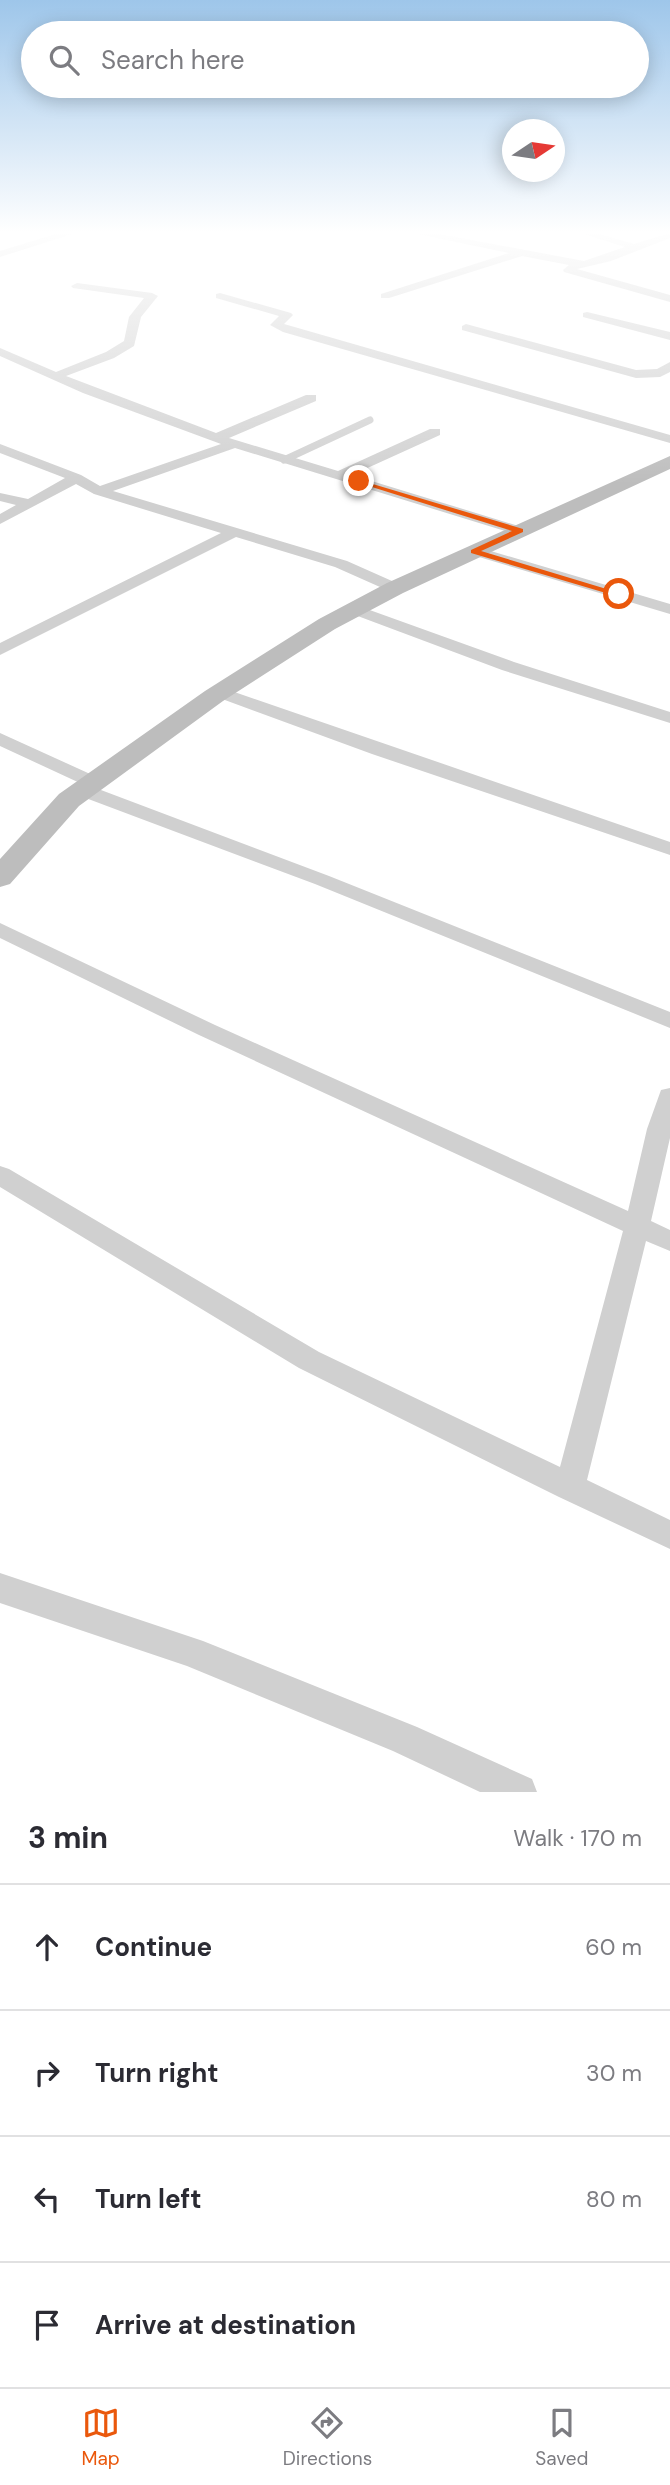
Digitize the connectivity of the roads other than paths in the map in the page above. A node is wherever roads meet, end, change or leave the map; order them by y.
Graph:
1 (135, 317) edge
2 (287, 317) edge
3 (593, 317) edge
4 (466, 328) dead end
5 (670, 336) edge
6 (0, 352) edge
7 (670, 366) edge
8 (58, 375) junction
9 (311, 398) dead end
10 (370, 420) dead end
11 (435, 432) dead end
12 (216, 439) junction
13 (670, 439) edge
14 (233, 444) junction
15 (0, 448) edge
16 (284, 460) junction
17 (670, 462) edge
18 (340, 475) junction
19 (76, 478) junction
20 (99, 491) junction
21 (0, 497) edge
22 (29, 503) junction
23 (0, 520) edge
24 (236, 531) junction
25 (520, 531) junction
26 (474, 551) junction
27 (395, 588) junction
28 (353, 608) junction
29 (670, 609) edge
30 (0, 650) edge
31 (220, 692) junction
32 (670, 718) edge
33 (0, 739) edge
34 (87, 786) junction
35 (670, 849) edge
36 (0, 878) edge
37 (0, 930) edge
38 (670, 1021) edge
39 (670, 1096) edge
40 (0, 1175) edge
41 (637, 1227) junction
42 (670, 1241) edge
43 (570, 1488) junction
44 (670, 1535) edge
45 (0, 1588) edge
46 (519, 1792) edge

1 - 8 street
2 - 13 street
3 - 5 street
4 - 7 street
6 - 8 street
8 - 12 street
9 - 12 street
10 - 16 lane
11 - 18 street
12 - 14 street
14 - 16 street
14 - 20 street
15 - 19 street
16 - 18 street
17 - 25 street
18 - 25 street
19 - 20 street
19 - 22 street
20 - 24 street
21 - 22 street
22 - 23 street
24 - 27 street
24 - 30 street
25 - 26 street
26 - 27 street
26 - 29 street
27 - 28 street
28 - 31 street
28 - 32 street
31 - 34 street
31 - 35 street
33 - 34 street
34 - 36 street
34 - 38 street
37 - 41 street
39 - 41 street
40 - 43 street
41 - 42 street
41 - 43 street
43 - 44 street
45 - 46 street

